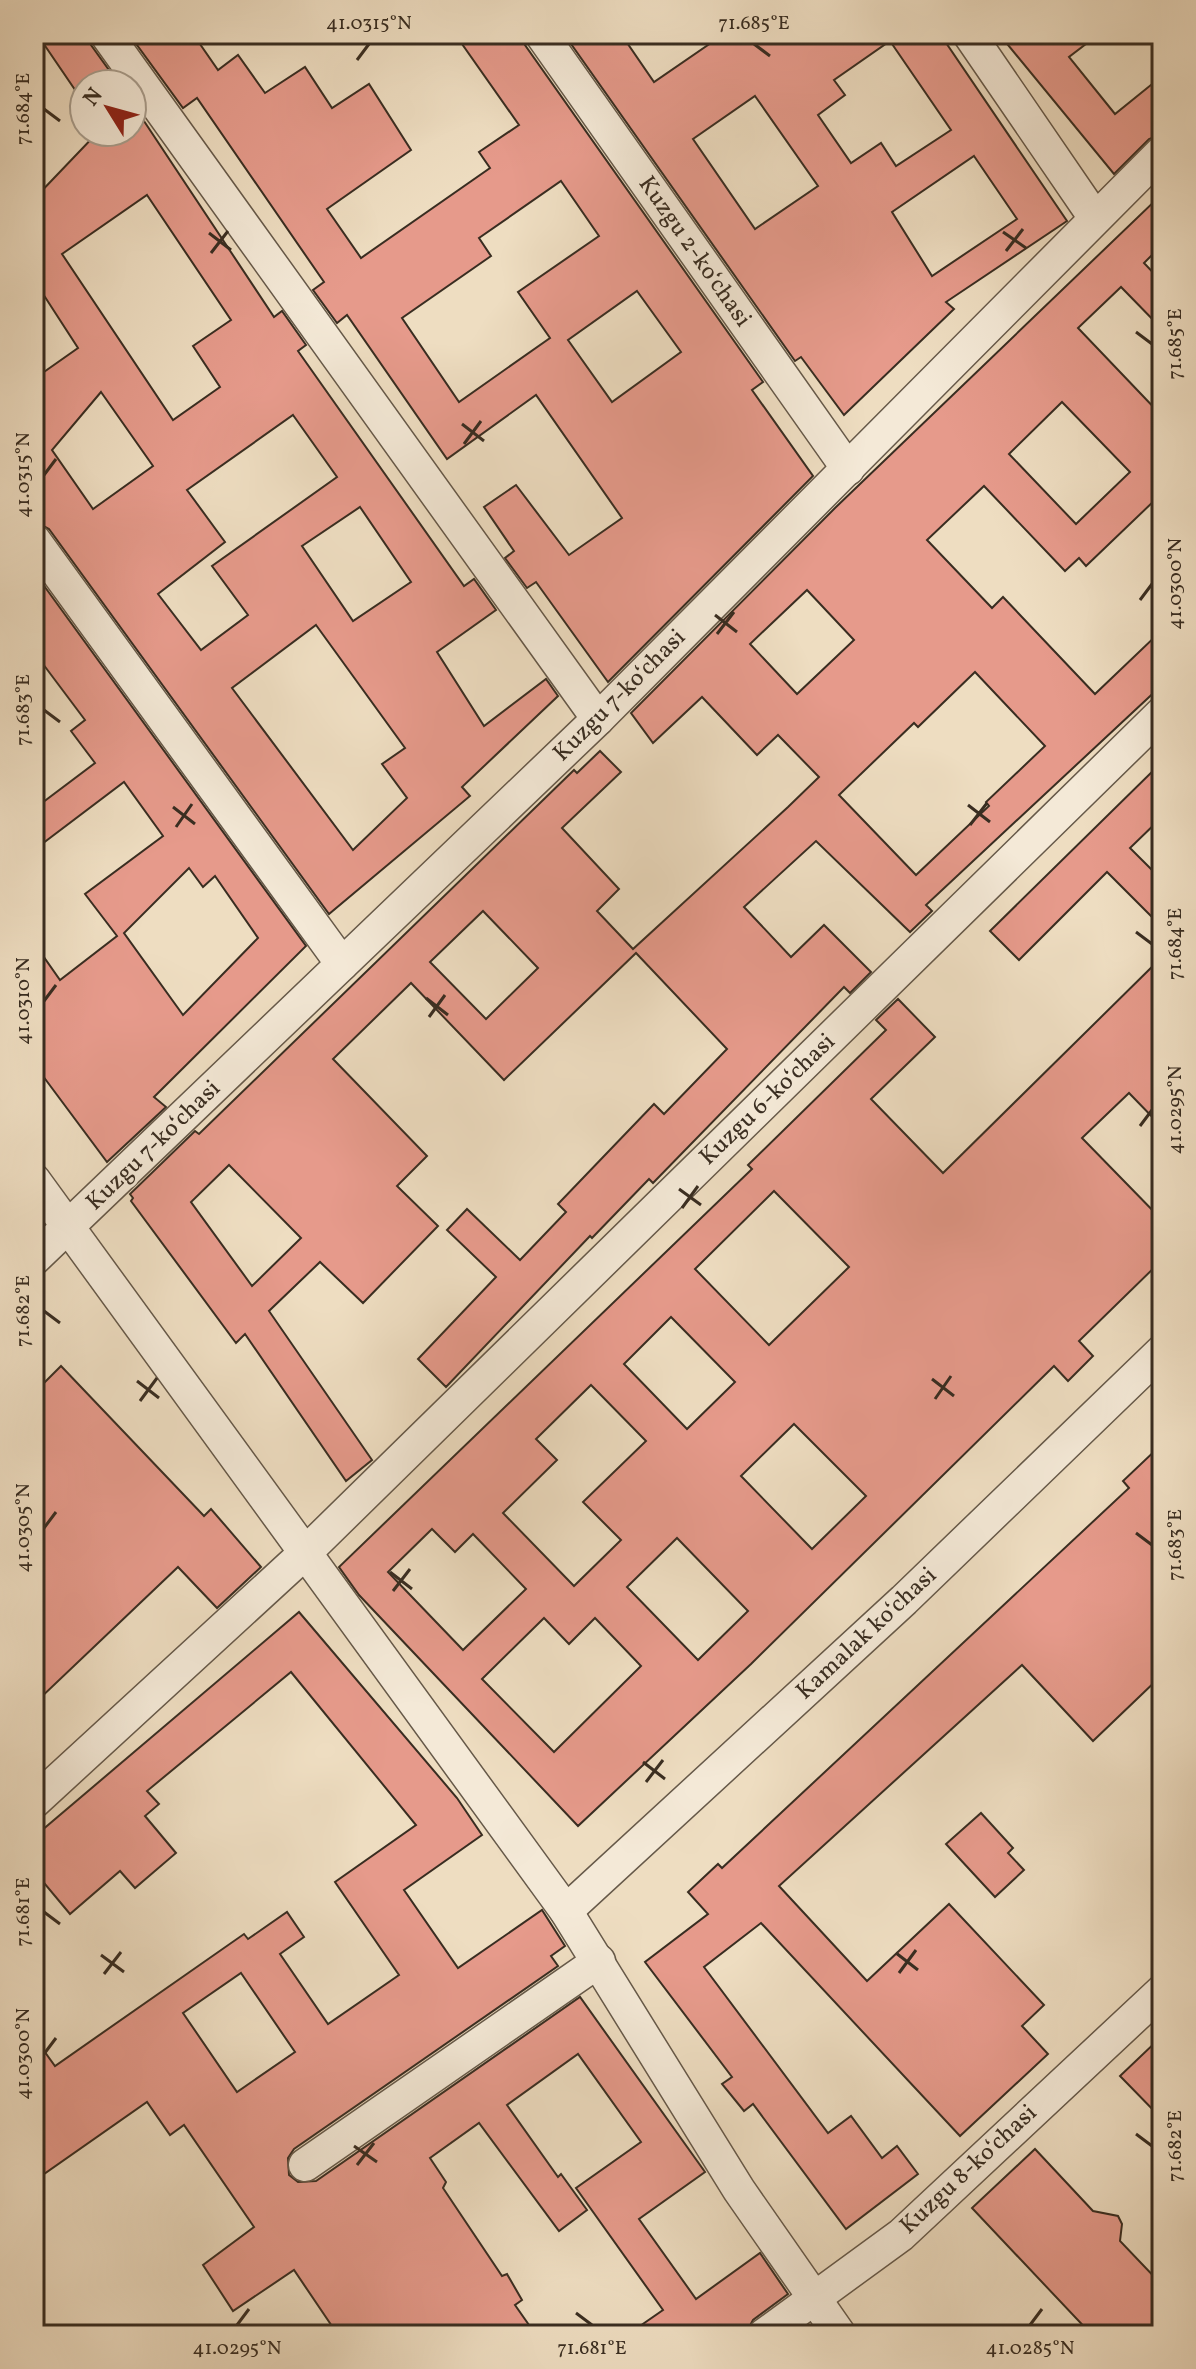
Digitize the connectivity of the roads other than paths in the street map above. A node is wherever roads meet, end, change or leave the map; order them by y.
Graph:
1 (106, 34) edge
2 (541, 34) edge
3 (969, 34) edge
4 (1162, 152) edge
5 (1095, 218) junction
6 (848, 469) junction
7 (34, 540) edge
8 (1162, 713) edge
9 (598, 719) junction
10 (342, 964) junction
11 (34, 1180) edge
12 (68, 1229) junction
13 (34, 1259) edge
14 (1162, 1351) edge
15 (305, 1553) junction
16 (34, 1802) edge
17 (566, 1911) junction
18 (599, 1961) junction
19 (1162, 1991) edge
20 (305, 2165) dead end
21 (813, 2299) junction
22 (764, 2335) edge
23 (840, 2335) edge

1 - 9 street
2 - 6 street, Kuzgu 2-koʻchasi
3 - 5 street
4 - 5 street, Kuzgu 7-koʻchasi
5 - 6 street, Kuzgu 7-koʻchasi
6 - 9 street, Kuzgu 7-koʻchasi
7 - 10 street
8 - 15 street, Kuzgu 6-koʻchasi
9 - 10 street, Kuzgu 7-koʻchasi
10 - 12 street, Kuzgu 7-koʻchasi
11 - 12 street
12 - 13 street, Kuzgu 7-koʻchasi
12 - 15 street
14 - 17 street, Kamalak koʻchasi
15 - 16 street, Kuzgu 6-koʻchasi
15 - 17 street
17 - 18 street
18 - 20 street
18 - 21 street
19 - 21 street, Kuzgu 8-koʻchasi
21 - 22 street, Kuzgu 8-koʻchasi
21 - 23 street

